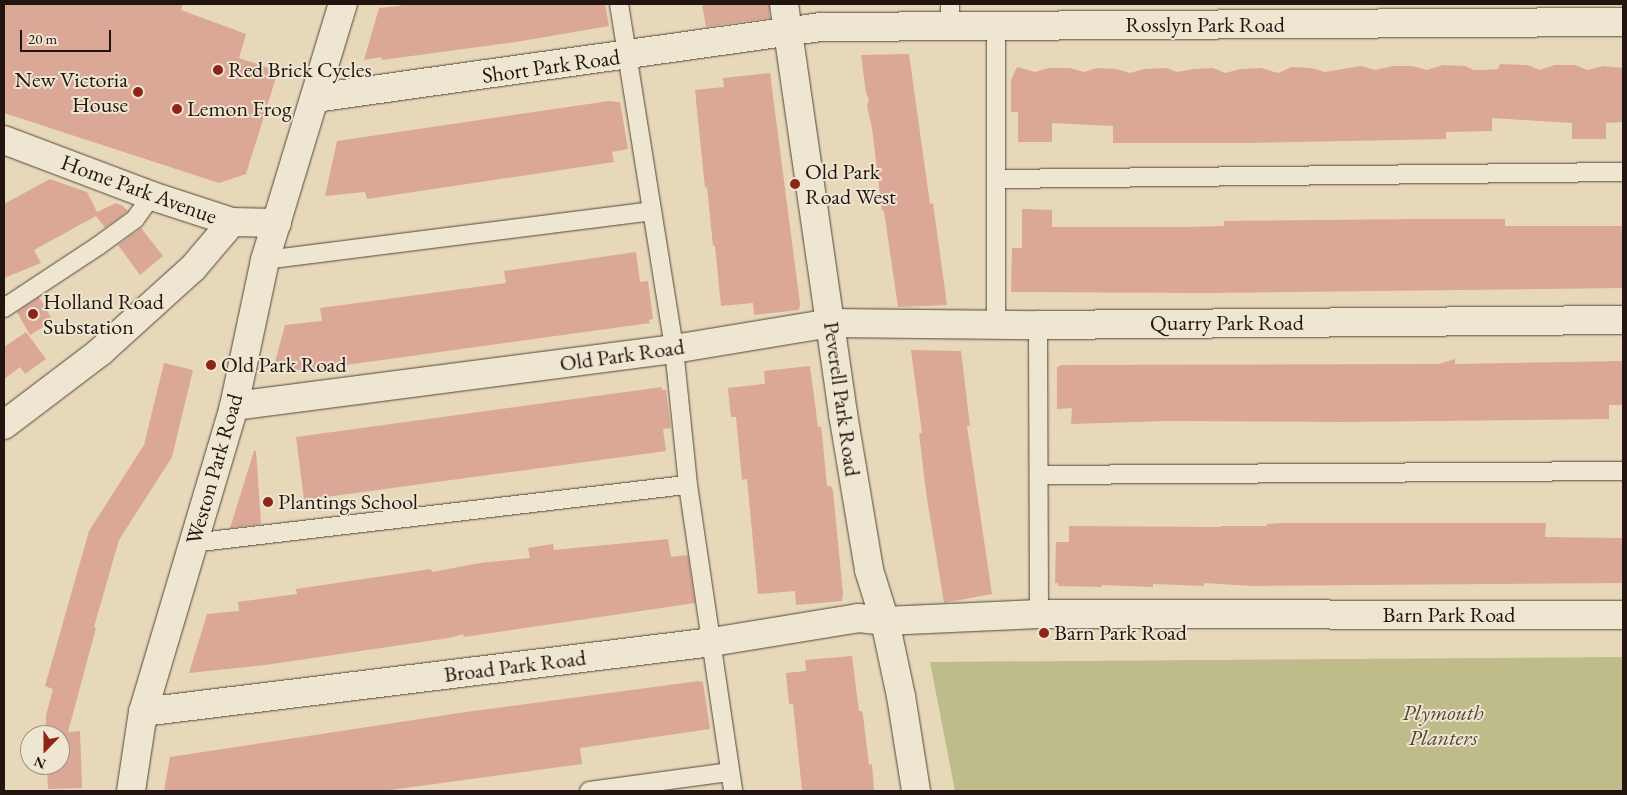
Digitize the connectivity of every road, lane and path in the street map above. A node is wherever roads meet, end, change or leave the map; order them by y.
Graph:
1 (343, 4) edge
2 (619, 4) edge
3 (784, 4) edge
4 (950, 15) edge
5 (1623, 22) edge
6 (996, 26) junction
7 (787, 31) junction
8 (627, 56) junction
9 (315, 98) junction
10 (6, 143) edge
11 (1623, 172) edge
12 (996, 179) junction
13 (152, 196) junction
14 (652, 211) junction
15 (232, 222) junction
16 (277, 223) junction
17 (266, 260) junction
18 (4, 308) edge
19 (1623, 320) edge
20 (831, 323) junction
21 (996, 324) junction
22 (1038, 325) junction
23 (674, 348) junction
24 (234, 406) junction
25 (4, 426) edge
26 (1623, 470) edge
27 (1039, 475) junction
28 (688, 484) junction
29 (192, 543) junction
30 (1040, 614) junction
31 (1623, 615) edge
32 (885, 621) junction
33 (712, 642) junction
34 (144, 712) junction
35 (729, 772) junction
36 (131, 791) edge
37 (589, 791) edge
38 (733, 791) edge
39 (916, 791) edge

1 - 9 street, Weston Park Road
2 - 8 lane
3 - 7 street, Peverell Park Road
4 - 6 street, Rosslyn Park Road
4 - 7 street, Rosslyn Park Road
5 - 6 street, Rosslyn Park Road
6 - 12 lane
7 - 8 street, Short Park Road
7 - 20 street, Peverell Park Road
8 - 9 street, Short Park Road
8 - 14 lane
9 - 16 street, Weston Park Road
10 - 13 street, Home Park Avenue
11 - 12 lane
12 - 21 lane
13 - 15 street, Home Park Avenue
13 - 18 lane
14 - 17 lane
14 - 23 lane
15 - 16 street, Home Park Avenue
15 - 25 street
16 - 17 street, Weston Park Road
17 - 24 street, Weston Park Road
19 - 22 street, Quarry Park Road
20 - 21 street, Quarry Park Road
20 - 23 street, Old Park Road
20 - 32 street, Peverell Park Road
21 - 22 street, Quarry Park Road
22 - 27 lane
23 - 24 street, Old Park Road
23 - 28 lane
24 - 29 street, Weston Park Road
26 - 27 lane
27 - 30 lane
28 - 29 lane
28 - 33 lane
29 - 34 street, Weston Park Road
30 - 31 street, Barn Park Road
30 - 32 street, Barn Park Road
32 - 33 street, Broad Park Road
32 - 39 street, Peverell Park Road
33 - 34 street, Broad Park Road
33 - 35 lane
34 - 36 street, Weston Park Road
35 - 37 lane
35 - 38 lane

